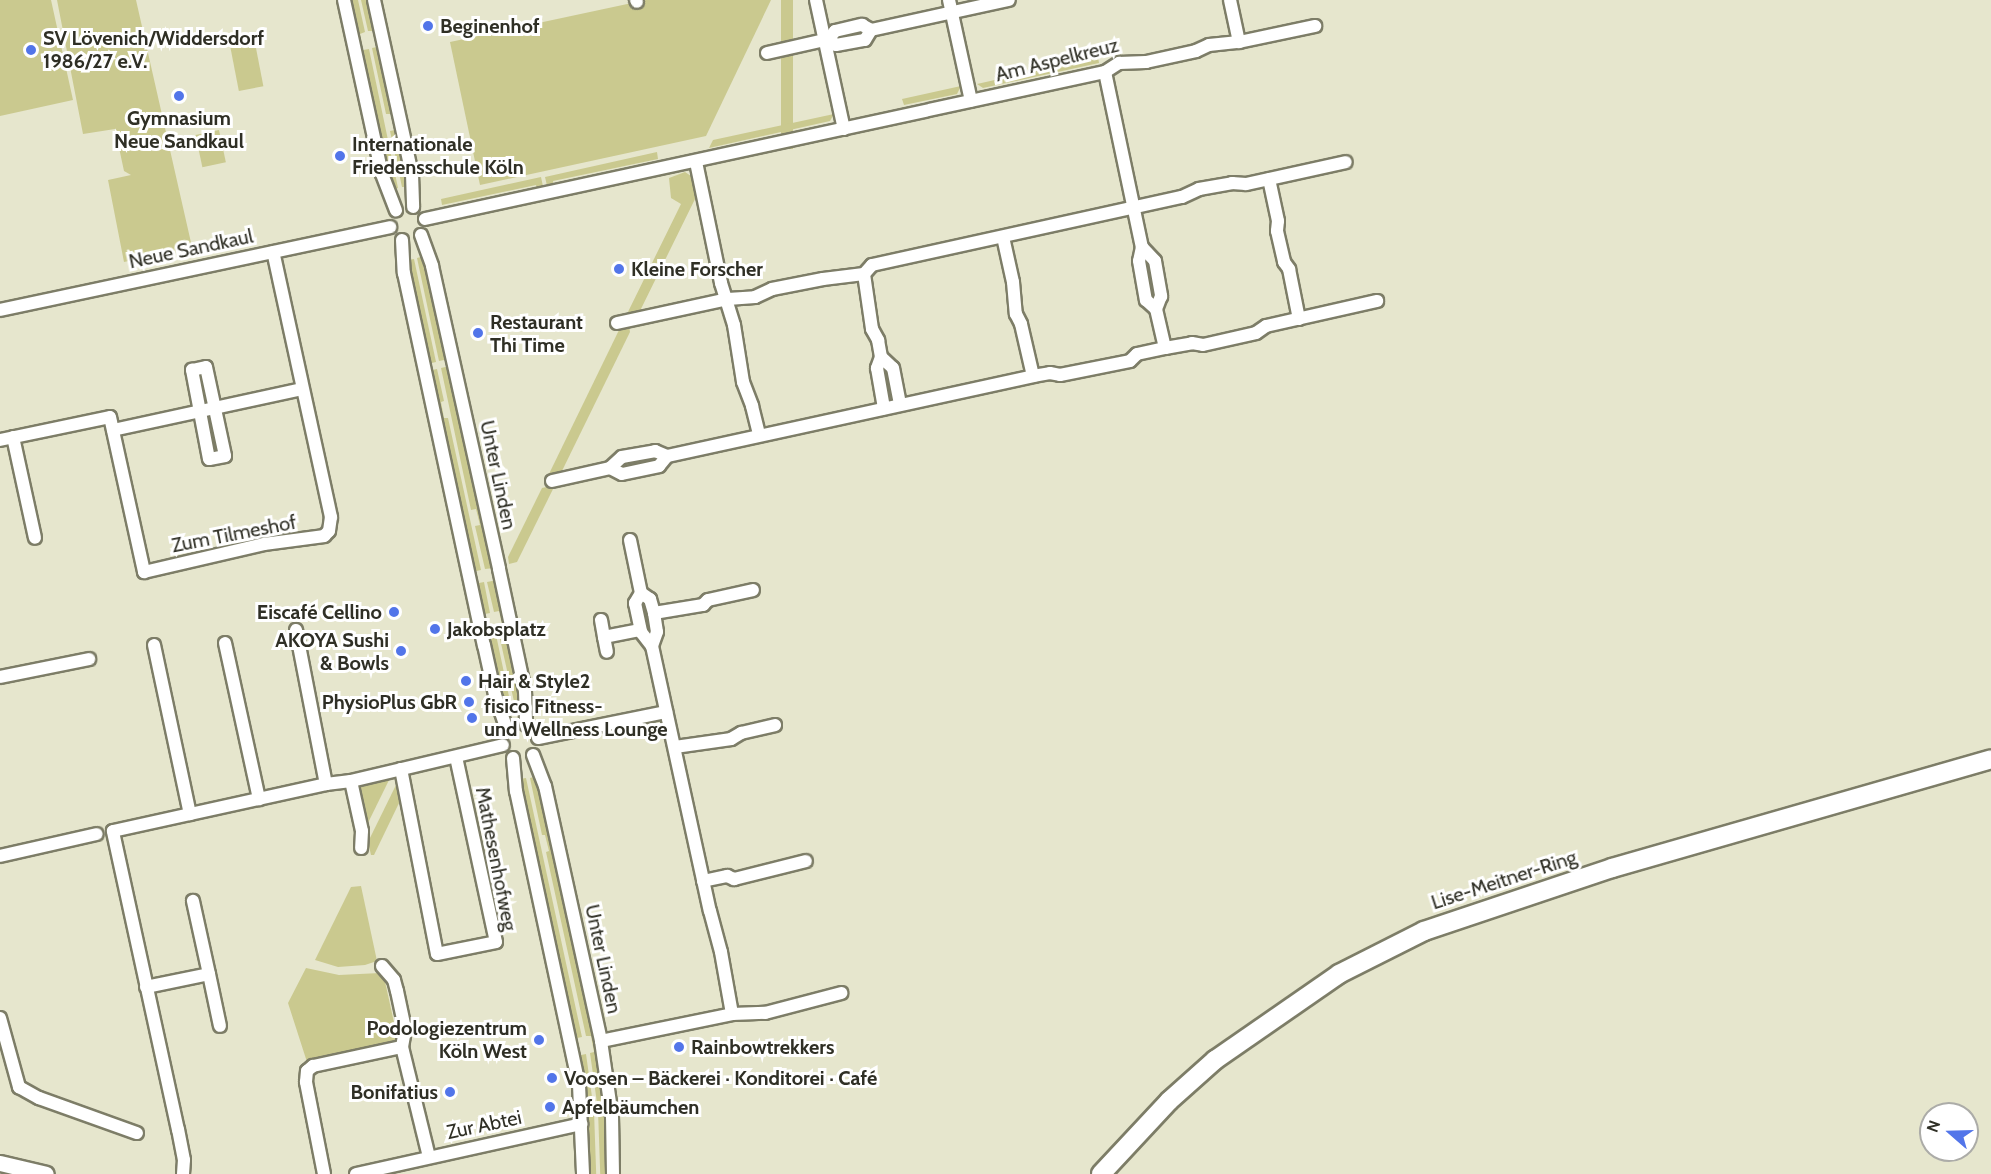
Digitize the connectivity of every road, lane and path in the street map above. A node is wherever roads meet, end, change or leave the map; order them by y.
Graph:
1 (344, 0) edge
2 (374, 0) edge
3 (816, 0) edge
4 (949, 0) edge
5 (1009, 0) edge
6 (1230, 0) edge
7 (952, 13) junction
8 (1315, 26) dead end
9 (827, 40) junction
10 (1239, 42) junction
11 (767, 53) dead end
12 (1105, 72) junction
13 (971, 101) junction
14 (844, 129) junction
15 (696, 162) junction
16 (1346, 162) dead end
17 (1269, 179) junction
18 (413, 207) junction
19 (1135, 208) junction
20 (396, 210) junction
21 (425, 219) junction
22 (390, 227) junction
23 (421, 235) junction
24 (1003, 237) junction
25 (402, 240) junction
26 (273, 252) junction
27 (864, 274) junction
28 (728, 300) junction
29 (1377, 301) dead end
30 (0, 310) edge
31 (1299, 319) junction
32 (617, 323) dead end
33 (1165, 348) junction
34 (881, 357) junction
35 (1033, 376) junction
36 (302, 389) junction
37 (900, 404) junction
38 (215, 408) junction
39 (884, 408) junction
40 (199, 411) junction
41 (113, 430) junction
42 (759, 435) junction
43 (13, 437) junction
44 (0, 440) edge
45 (552, 481) dead end
46 (35, 538) dead end
47 (630, 540) dead end
48 (753, 590) dead end
49 (641, 593) junction
50 (654, 613) junction
51 (601, 620) dead end
52 (296, 630) dead end
53 (640, 630) junction
54 (604, 638) junction
55 (225, 643) dead end
56 (154, 645) dead end
57 (652, 646) junction
58 (607, 652) dead end
59 (89, 659) dead end
60 (0, 677) edge
61 (666, 712) junction
62 (526, 725) junction
63 (775, 725) dead end
64 (507, 730) junction
65 (538, 738) junction
66 (503, 745) junction
67 (675, 747) junction
68 (533, 755) junction
69 (456, 756) junction
70 (513, 758) junction
71 (1991, 759) edge
72 (401, 769) junction
73 (351, 781) junction
74 (326, 784) junction
75 (259, 799) junction
76 (190, 814) junction
77 (97, 834) dead end
78 (361, 848) dead end
79 (0, 856) edge
80 (806, 861) dead end
81 (703, 882) junction
82 (193, 901) dead end
83 (382, 966) dead end
84 (209, 974) junction
85 (146, 987) junction
86 (842, 993) dead end
87 (732, 1014) junction
88 (0, 1018) edge
89 (220, 1026) dead end
90 (601, 1041) junction
91 (402, 1047) junction
92 (582, 1124) junction
93 (137, 1133) dead end
94 (429, 1157) junction
95 (0, 1163) edge
96 (46, 1174) edge
97 (183, 1174) edge
98 (324, 1174) edge
99 (356, 1174) edge
100 (583, 1174) edge
101 (613, 1174) edge
102 (1101, 1174) edge

1 - 20 street
2 - 18 street
3 - 9 street
4 - 7 street
5 - 7 street
6 - 10 street
7 - 9 street
7 - 13 street
8 - 10 street, Am Aspelkreuz
9 - 11 street
9 - 14 street
10 - 12 street, Am Aspelkreuz
12 - 13 street, Am Aspelkreuz
12 - 19 street
13 - 14 street, Am Aspelkreuz
14 - 15 street, Am Aspelkreuz
15 - 21 street, Am Aspelkreuz
15 - 28 street
16 - 17 street
17 - 19 street
17 - 31 street
18 - 20 street
18 - 21 street
19 - 24 street
19 - 33 street
20 - 22 street
21 - 23 street
22 - 25 street
22 - 26 street, Neue Sandkaul
23 - 25 street
23 - 62 street, Unter Linden
24 - 27 street
24 - 35 street
25 - 64 street
26 - 30 street, Neue Sandkaul
26 - 36 street, Zum Tilmeshof
27 - 28 street
27 - 34 street
28 - 32 street
28 - 42 street
29 - 31 street
31 - 33 street
33 - 35 street
34 - 37 street
34 - 39 street
35 - 37 street
36 - 38 street
36 - 41 street, Zum Tilmeshof
37 - 39 street
38 - 40 street
38 - 40 street
38 - 40 street
39 - 42 street
40 - 41 street
41 - 43 street
42 - 45 street
43 - 44 street
43 - 46 street
47 - 49 street
48 - 50 street
49 - 50 street
49 - 53 street
50 - 57 street
51 - 54 street
52 - 74 street
53 - 54 street
53 - 57 street
54 - 58 street
55 - 75 street
56 - 76 street
57 - 61 street
59 - 60 street
61 - 65 street
61 - 67 street
62 - 64 street
62 - 65 street
63 - 67 street
64 - 66 street
65 - 68 street
66 - 69 street
66 - 70 street
67 - 81 street
68 - 70 street
68 - 90 street, Unter Linden
69 - 72 street
69 - 72 street, Mathesenhofweg
70 - 92 street
71 - 102 main road, Lise-Meitner-Ring
72 - 73 street
73 - 74 street
73 - 78 street
74 - 75 street
75 - 76 street
76 - 85 street
77 - 79 street
80 - 81 street
81 - 87 street
82 - 84 street
83 - 91 street, Zur Abtei
84 - 85 street
84 - 89 street
85 - 97 street
86 - 87 street
87 - 90 street
88 - 93 street
90 - 101 street, Unter Linden
91 - 94 street, Zur Abtei
91 - 98 street
92 - 94 street, Zur Abtei
92 - 100 street
94 - 99 street, Zur Abtei
95 - 96 street

